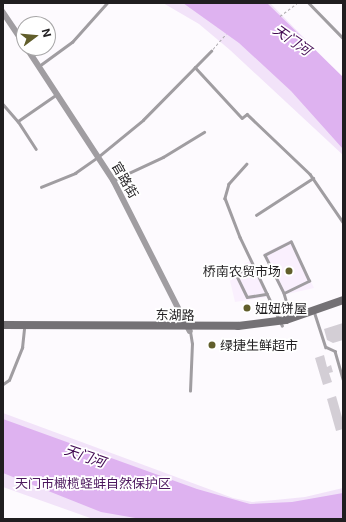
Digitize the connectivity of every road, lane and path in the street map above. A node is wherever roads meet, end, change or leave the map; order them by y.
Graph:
1 (107, 3) edge
2 (297, 3) edge
3 (309, 3) edge
4 (3, 12) edge
5 (280, 16) dead end
6 (16, 31) edge
7 (226, 34) dead end
8 (343, 38) edge
9 (211, 51) joint
10 (33, 56) edge
11 (40, 66) junction
12 (195, 67) junction
13 (57, 94) junction
14 (3, 104) edge
15 (18, 121) junction
16 (204, 132) dead end
17 (36, 149) dead end
18 (98, 157) junction
19 (247, 164) dead end
20 (313, 178) junction
21 (114, 181) junction
22 (41, 187) dead end
23 (256, 215) dead end
24 (343, 222) edge
25 (254, 266) junction
26 (284, 293) junction
27 (267, 294) junction
28 (343, 300) edge
29 (343, 306) edge
30 (315, 313) junction
31 (291, 318) junction
32 (281, 323) junction
33 (3, 325) edge
34 (3, 329) edge
35 (24, 329) junction
36 (189, 329) junction
37 (343, 379) edge
38 (3, 384) edge
39 (190, 391) dead end

1 - 11 lane
2 - 5 path
3 - 8 lane
4 - 6 street
7 - 9 path
9 - 12 lane
10 - 11 street, 官路街
11 - 13 street, 官路街
12 - 18 lane
12 - 20 lane
13 - 15 lane
13 - 18 street, 官路街
14 - 15 lane
15 - 17 lane
16 - 21 lane
18 - 21 street, 官路街
18 - 22 lane
19 - 25 lane
20 - 23 lane
20 - 24 lane
21 - 36 street, 官路街
25 - 27 lane
25 - 27 lane
26 - 26 lane
26 - 31 lane
27 - 32 lane
28 - 30 main road, 东湖路
29 - 30 main road, 东湖路
30 - 31 main road, 东湖路
30 - 32 main road, 东湖路
30 - 37 lane
31 - 32 main road, 东湖路
32 - 36 main road, 东湖路
33 - 36 main road, 东湖路
34 - 35 main road, 东湖路
35 - 36 main road, 东湖路
35 - 38 lane
36 - 39 lane

